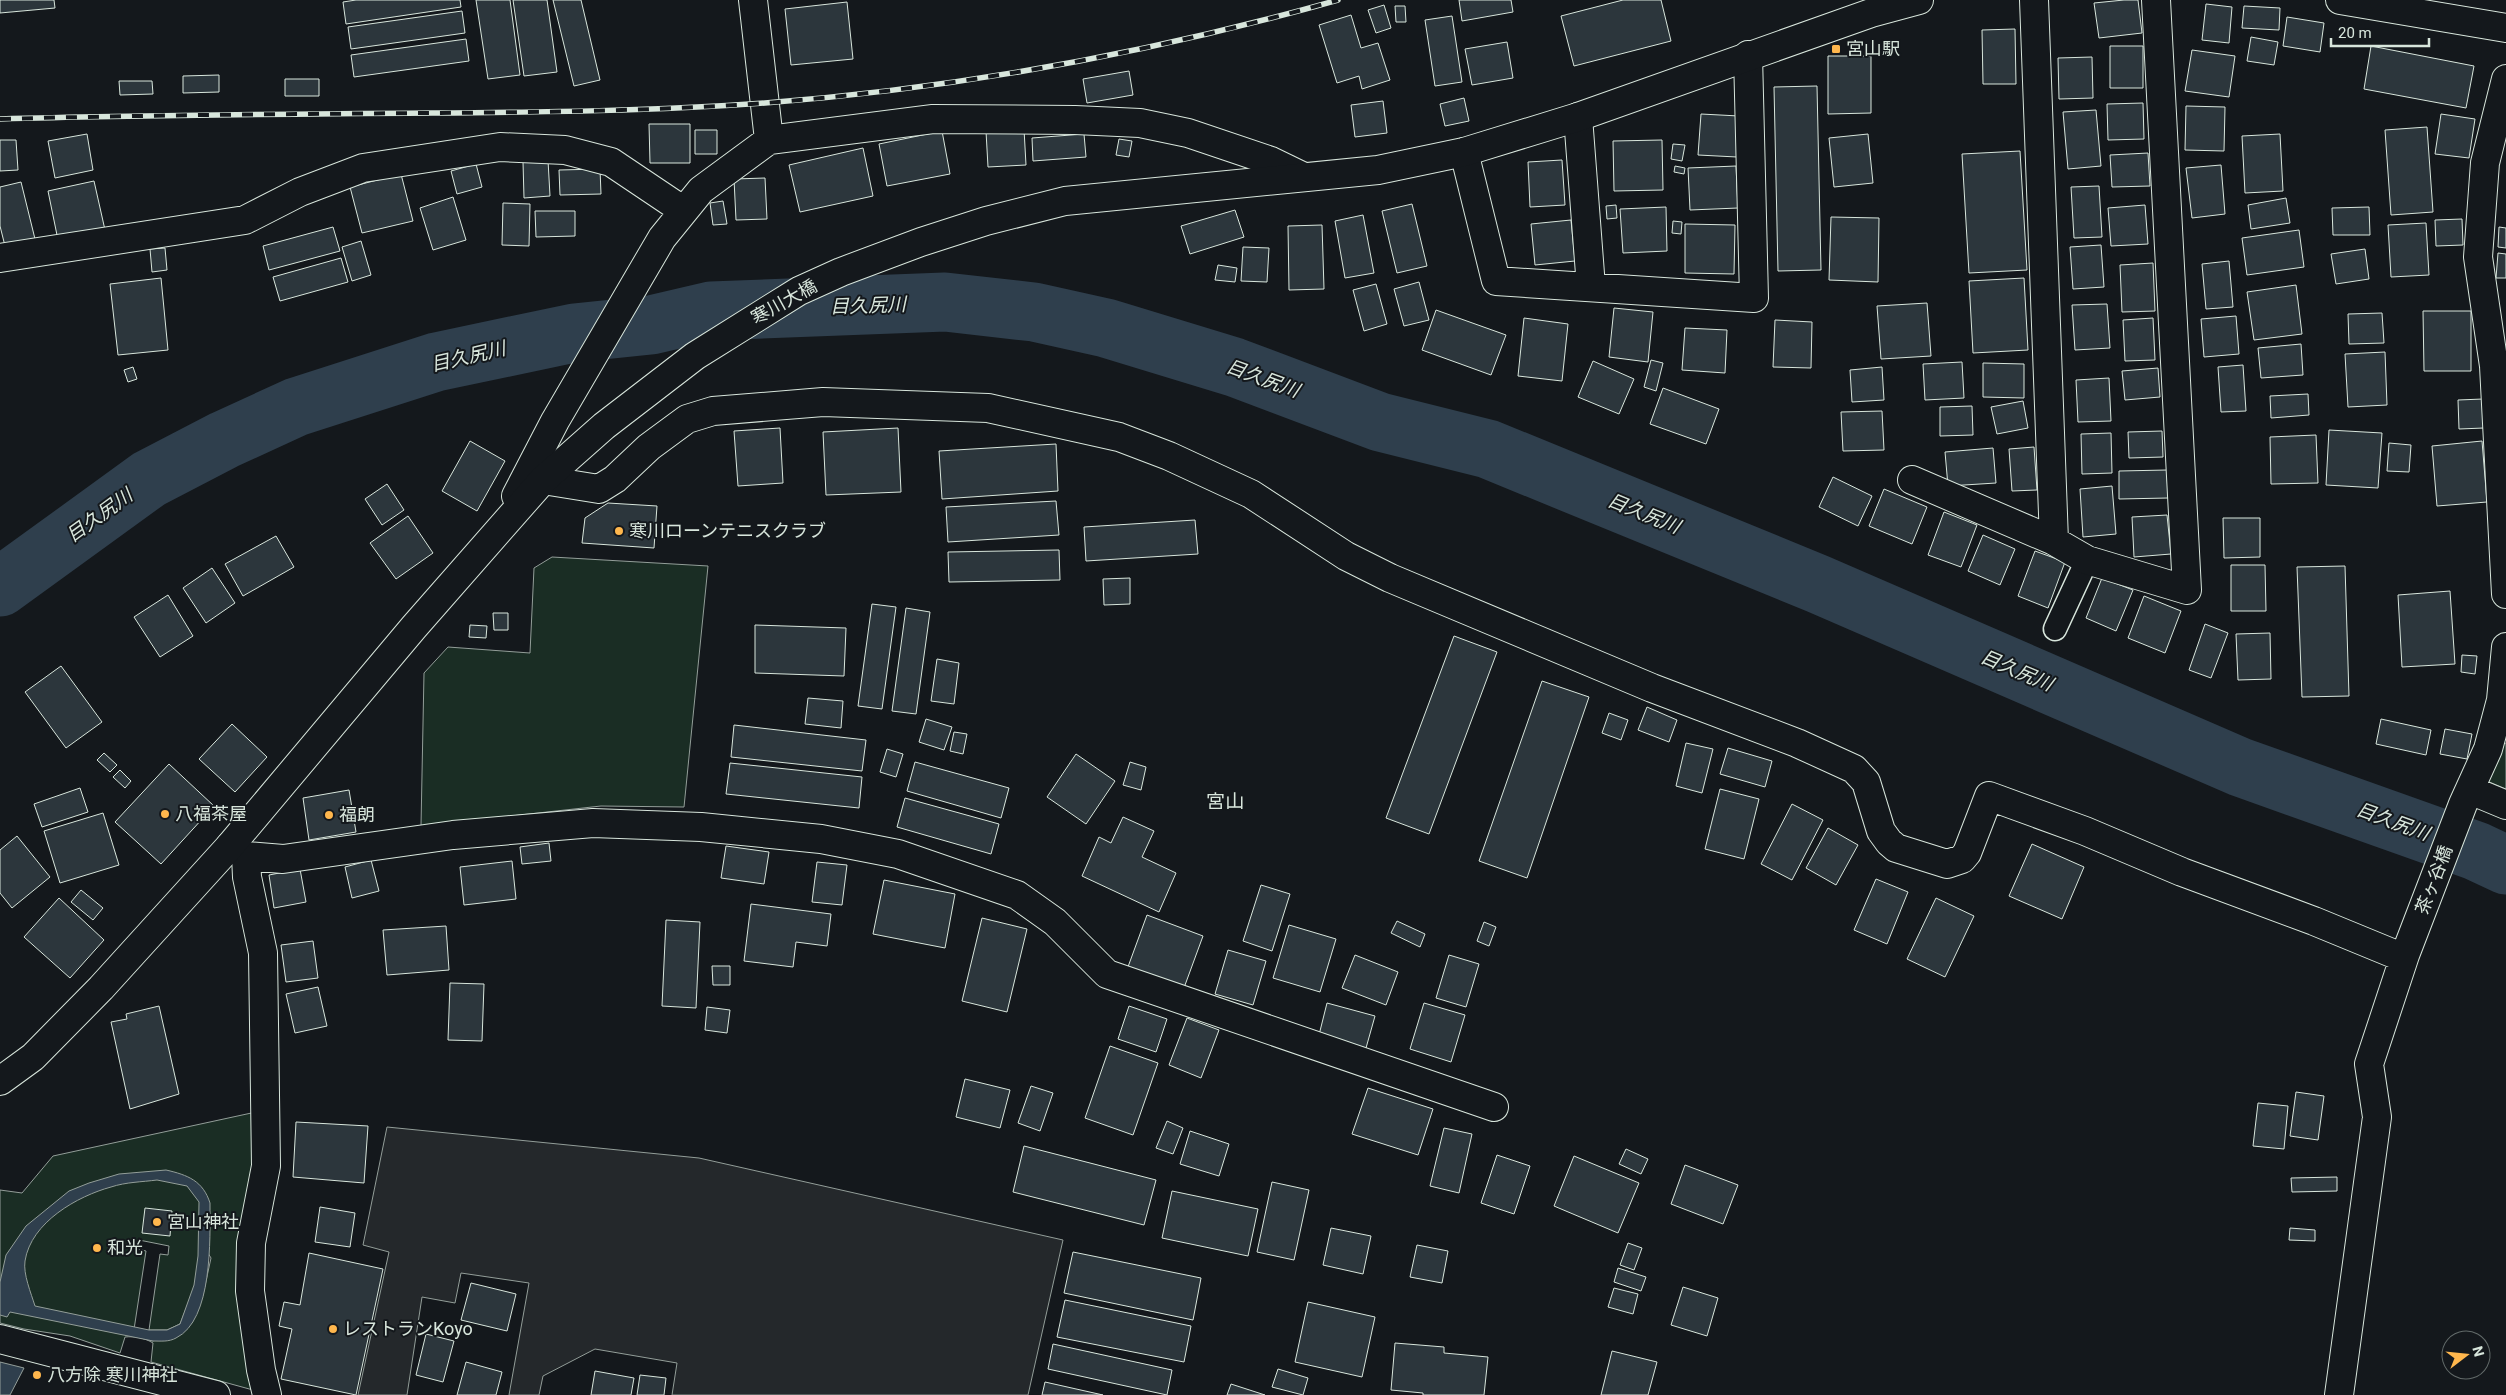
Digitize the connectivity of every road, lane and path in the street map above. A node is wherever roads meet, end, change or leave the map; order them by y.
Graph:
1 (753, 0) edge
2 (1919, 0) edge
3 (2034, 0) edge
4 (2156, 0) edge
5 (2340, 0) edge
6 (2506, 28) edge
7 (1748, 55) junction
8 (2506, 79) edge
9 (1578, 117) junction
10 (769, 140) junction
11 (1464, 152) junction
12 (1304, 177) junction
13 (684, 211) junction
14 (0, 258) edge
15 (1591, 287) junction
16 (543, 480) junction
17 (1912, 480) dead end
18 (498, 532) junction
19 (2054, 541) junction
20 (2087, 560) junction
21 (2506, 594) edge
22 (2056, 629) dead end
23 (2506, 647) edge
24 (2499, 732) edge
25 (2467, 797) junction
26 (2506, 805) edge
27 (238, 851) junction
28 (2405, 957) junction
29 (0, 1081) edge
30 (1494, 1107) dead end
31 (0, 1339) edge
32 (216, 1395) edge
33 (268, 1395) edge
34 (2340, 1395) edge

1 - 10 street
2 - 7 street, 寒川大橋
3 - 19 street
4 - 20 street
5 - 6 street
7 - 9 street, 寒川大橋
7 - 15 street
8 - 21 street
9 - 11 street, 寒川大橋
9 - 15 street
10 - 12 street
10 - 13 street
11 - 12 street, 寒川大橋
11 - 15 street
12 - 16 street, 寒川大橋
13 - 14 street
13 - 18 street
16 - 18 street, 寒川大橋
16 - 28 street
17 - 19 street
18 - 27 street
19 - 20 street
20 - 22 street
23 - 24 street, 茶ヶ谷橋
24 - 25 street, 茶ヶ谷橋
25 - 26 street
25 - 28 street, 茶ヶ谷橋
27 - 29 street
27 - 30 street
27 - 33 street
28 - 34 street, 茶ヶ谷橋
31 - 32 street

